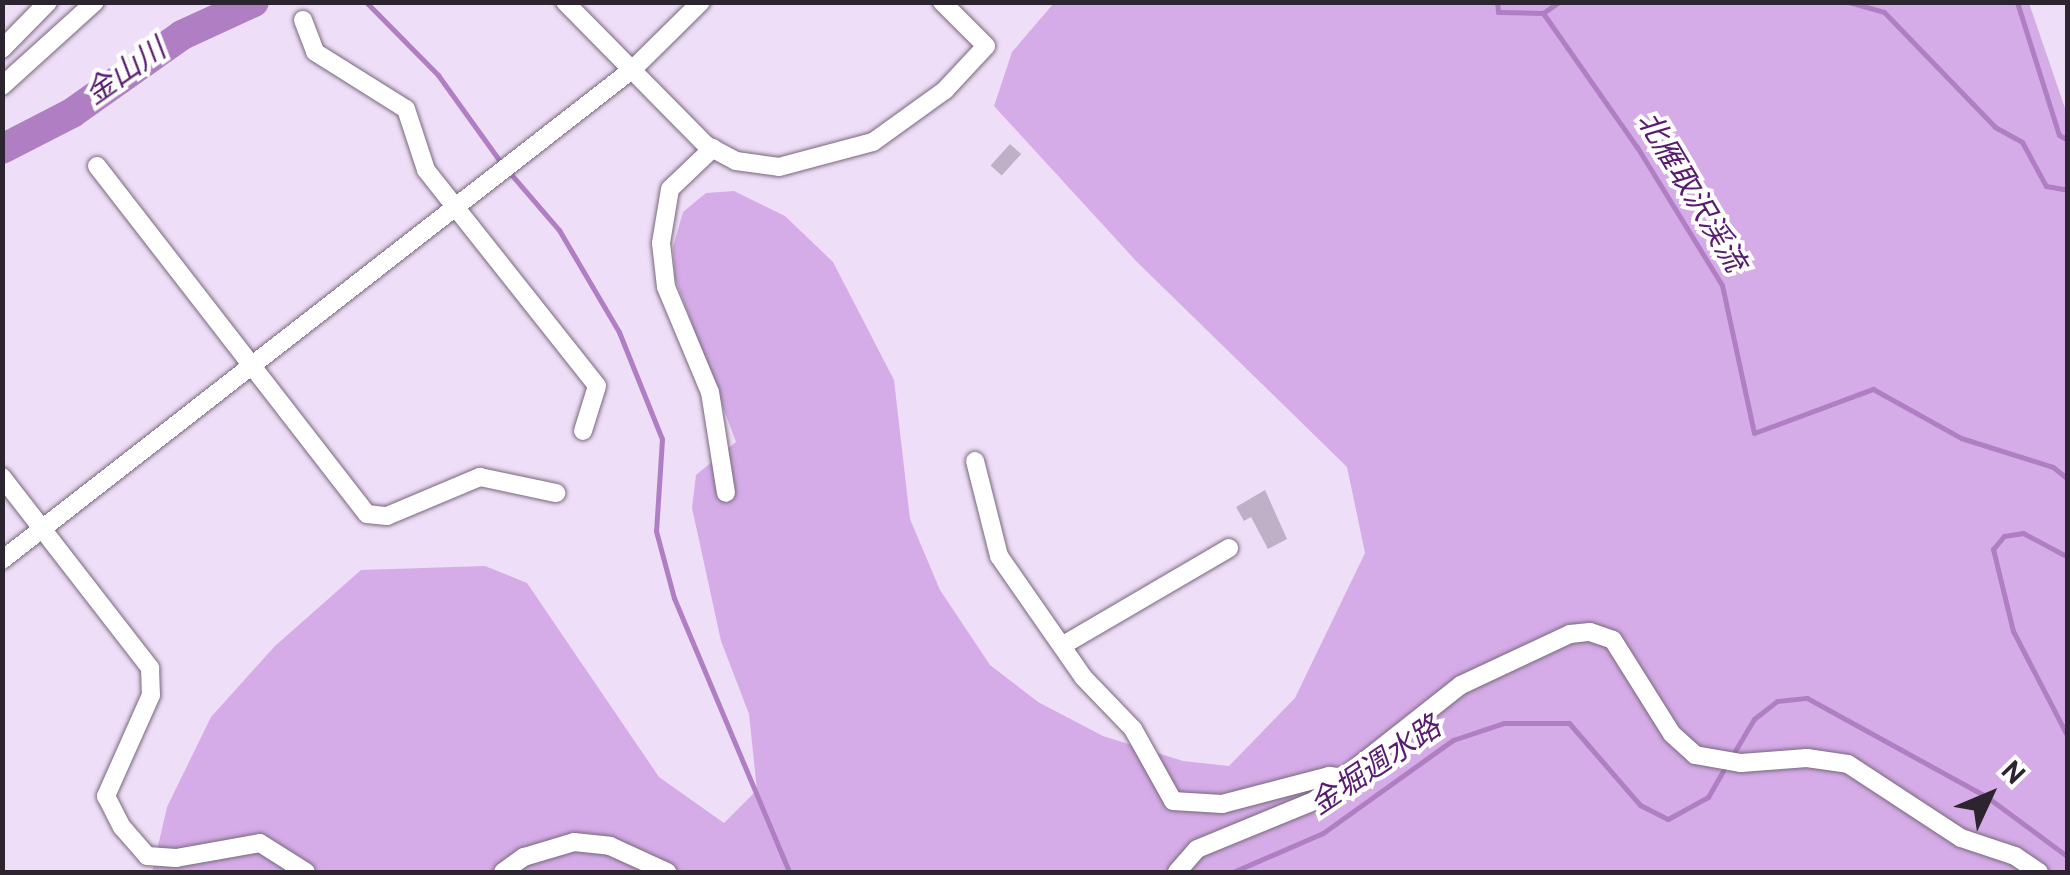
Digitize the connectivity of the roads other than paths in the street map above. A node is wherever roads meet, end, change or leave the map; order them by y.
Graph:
1 (48, 2) edge
2 (96, 2) edge
3 (566, 2) edge
4 (701, 2) edge
5 (942, 2) edge
6 (303, 20) dead end
7 (2, 49) edge
8 (634, 68) junction
9 (2, 86) edge
10 (713, 148) junction
11 (97, 166) dead end
12 (456, 207) junction
13 (251, 367) junction
14 (583, 431) dead end
15 (975, 461) dead end
16 (2, 478) edge
17 (556, 493) dead end
18 (726, 494) dead end
19 (43, 529) junction
20 (1228, 548) dead end
21 (2, 560) edge
22 (1065, 644) junction
23 (1347, 778) junction
24 (306, 872) edge
25 (503, 872) edge
26 (667, 872) edge
27 (1177, 872) edge
28 (2039, 872) edge

1 - 7 street
2 - 9 street
3 - 8 street
4 - 8 street
5 - 10 street
6 - 12 street
8 - 10 street
8 - 12 street
10 - 18 street
11 - 13 street
12 - 13 street
12 - 14 street
13 - 17 street
13 - 19 street
15 - 22 street
16 - 19 street
19 - 21 street
19 - 24 street
20 - 22 street
22 - 23 street
23 - 27 street
23 - 28 street
25 - 26 street

